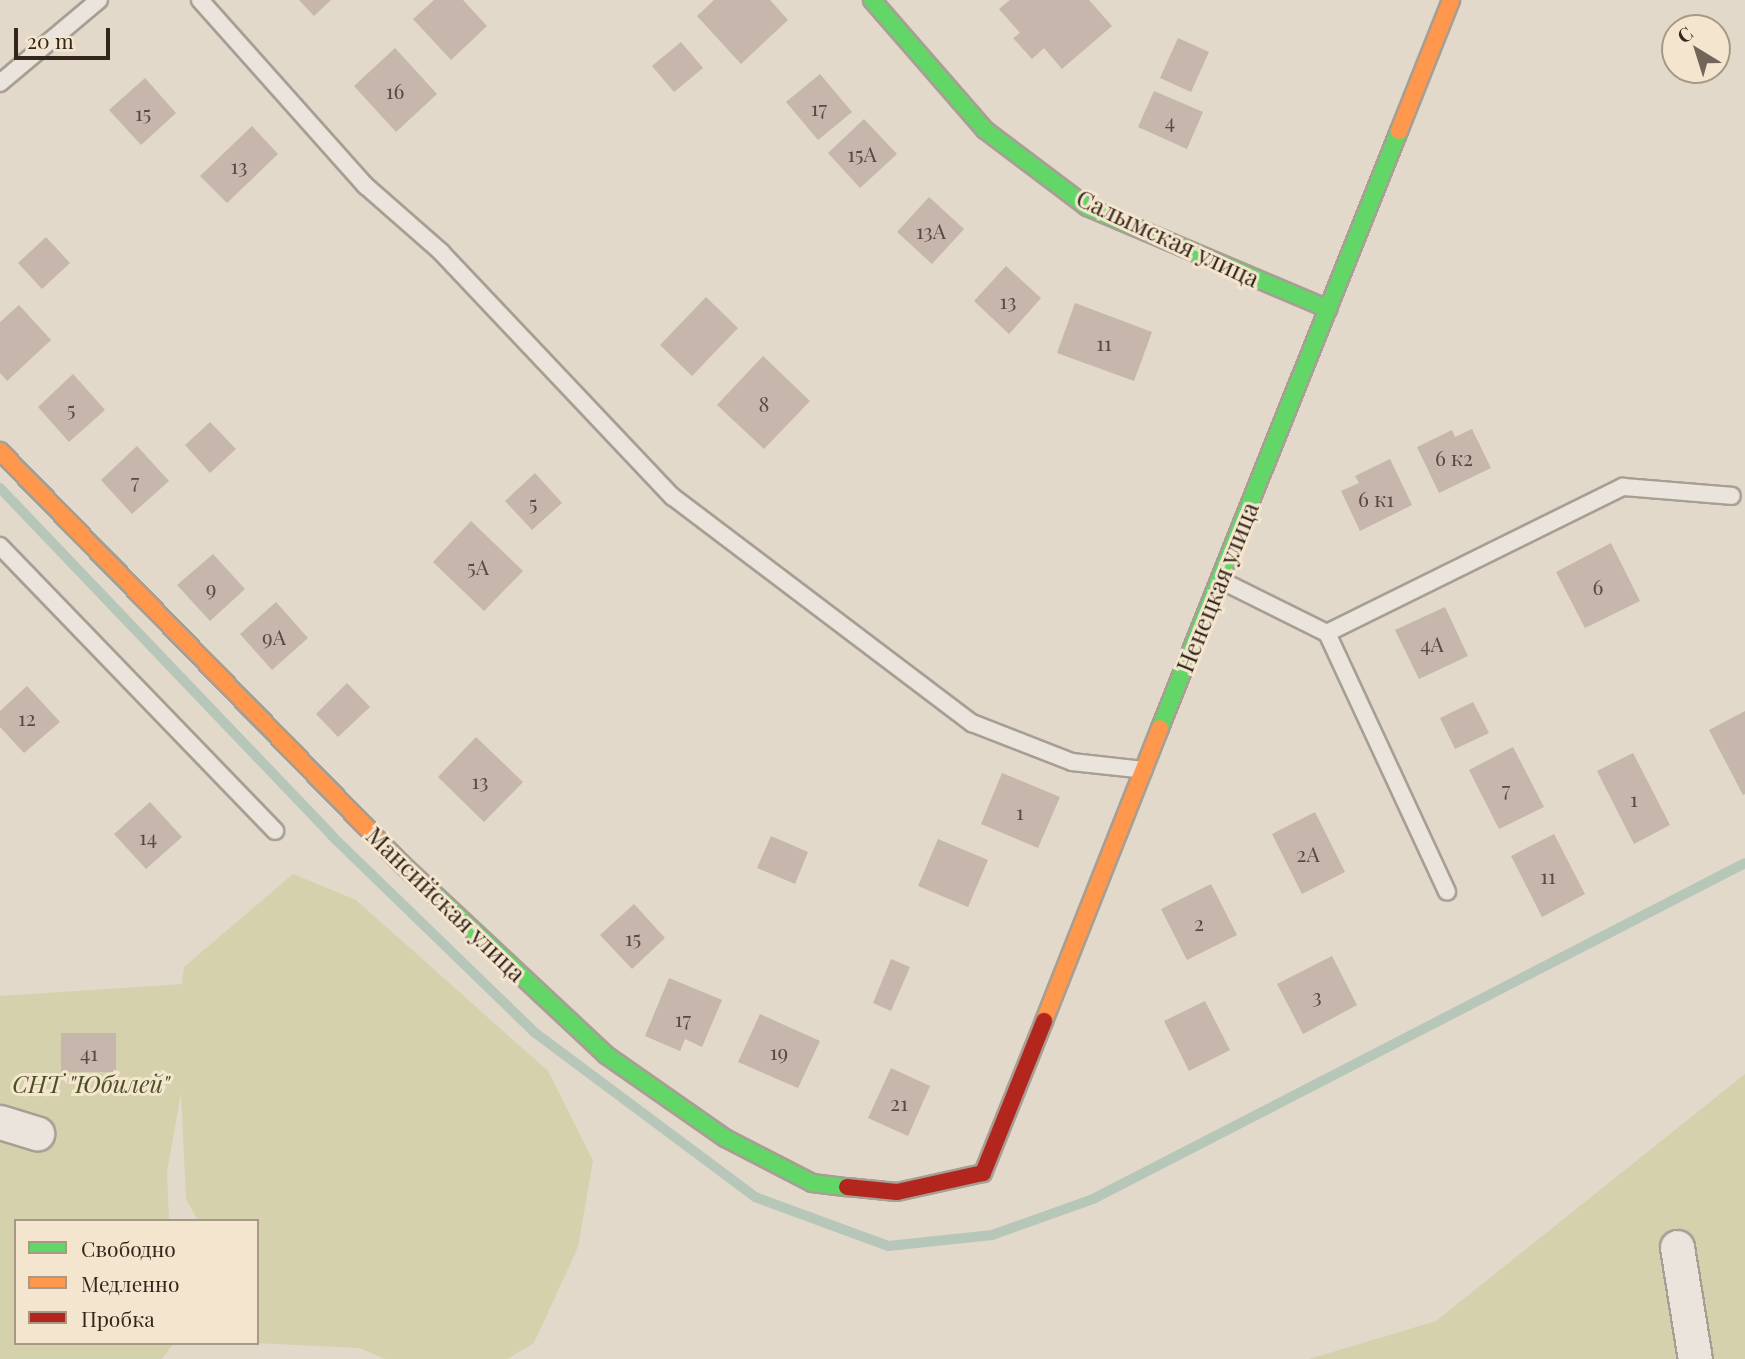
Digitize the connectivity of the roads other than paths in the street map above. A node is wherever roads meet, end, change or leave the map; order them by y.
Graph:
1 (99, 0) edge
2 (200, 0) edge
3 (872, 0) edge
4 (1451, 0) edge
5 (0, 83) edge
6 (1328, 310) junction
7 (0, 452) edge
8 (1732, 496) dead end
9 (0, 546) edge
10 (1220, 580) junction
11 (1327, 633) junction
12 (1144, 770) junction
13 (275, 831) dead end
14 (1447, 892) dead end
15 (0, 1122) edge
16 (37, 1133) dead end
17 (983, 1173) joint
18 (1677, 1247) dead end
19 (1695, 1359) edge

1 - 5 lane
2 - 12 lane
3 - 6 street, Салымская улица
4 - 6 street, Ненецкая улица
6 - 10 street, Ненецкая улица
7 - 17 street, Мансийская улица
8 - 11 lane
9 - 13 lane
10 - 11 lane
10 - 12 street, Ненецкая улица
11 - 14 lane
12 - 17 street, Ненецкая улица
15 - 16 street
18 - 19 street

